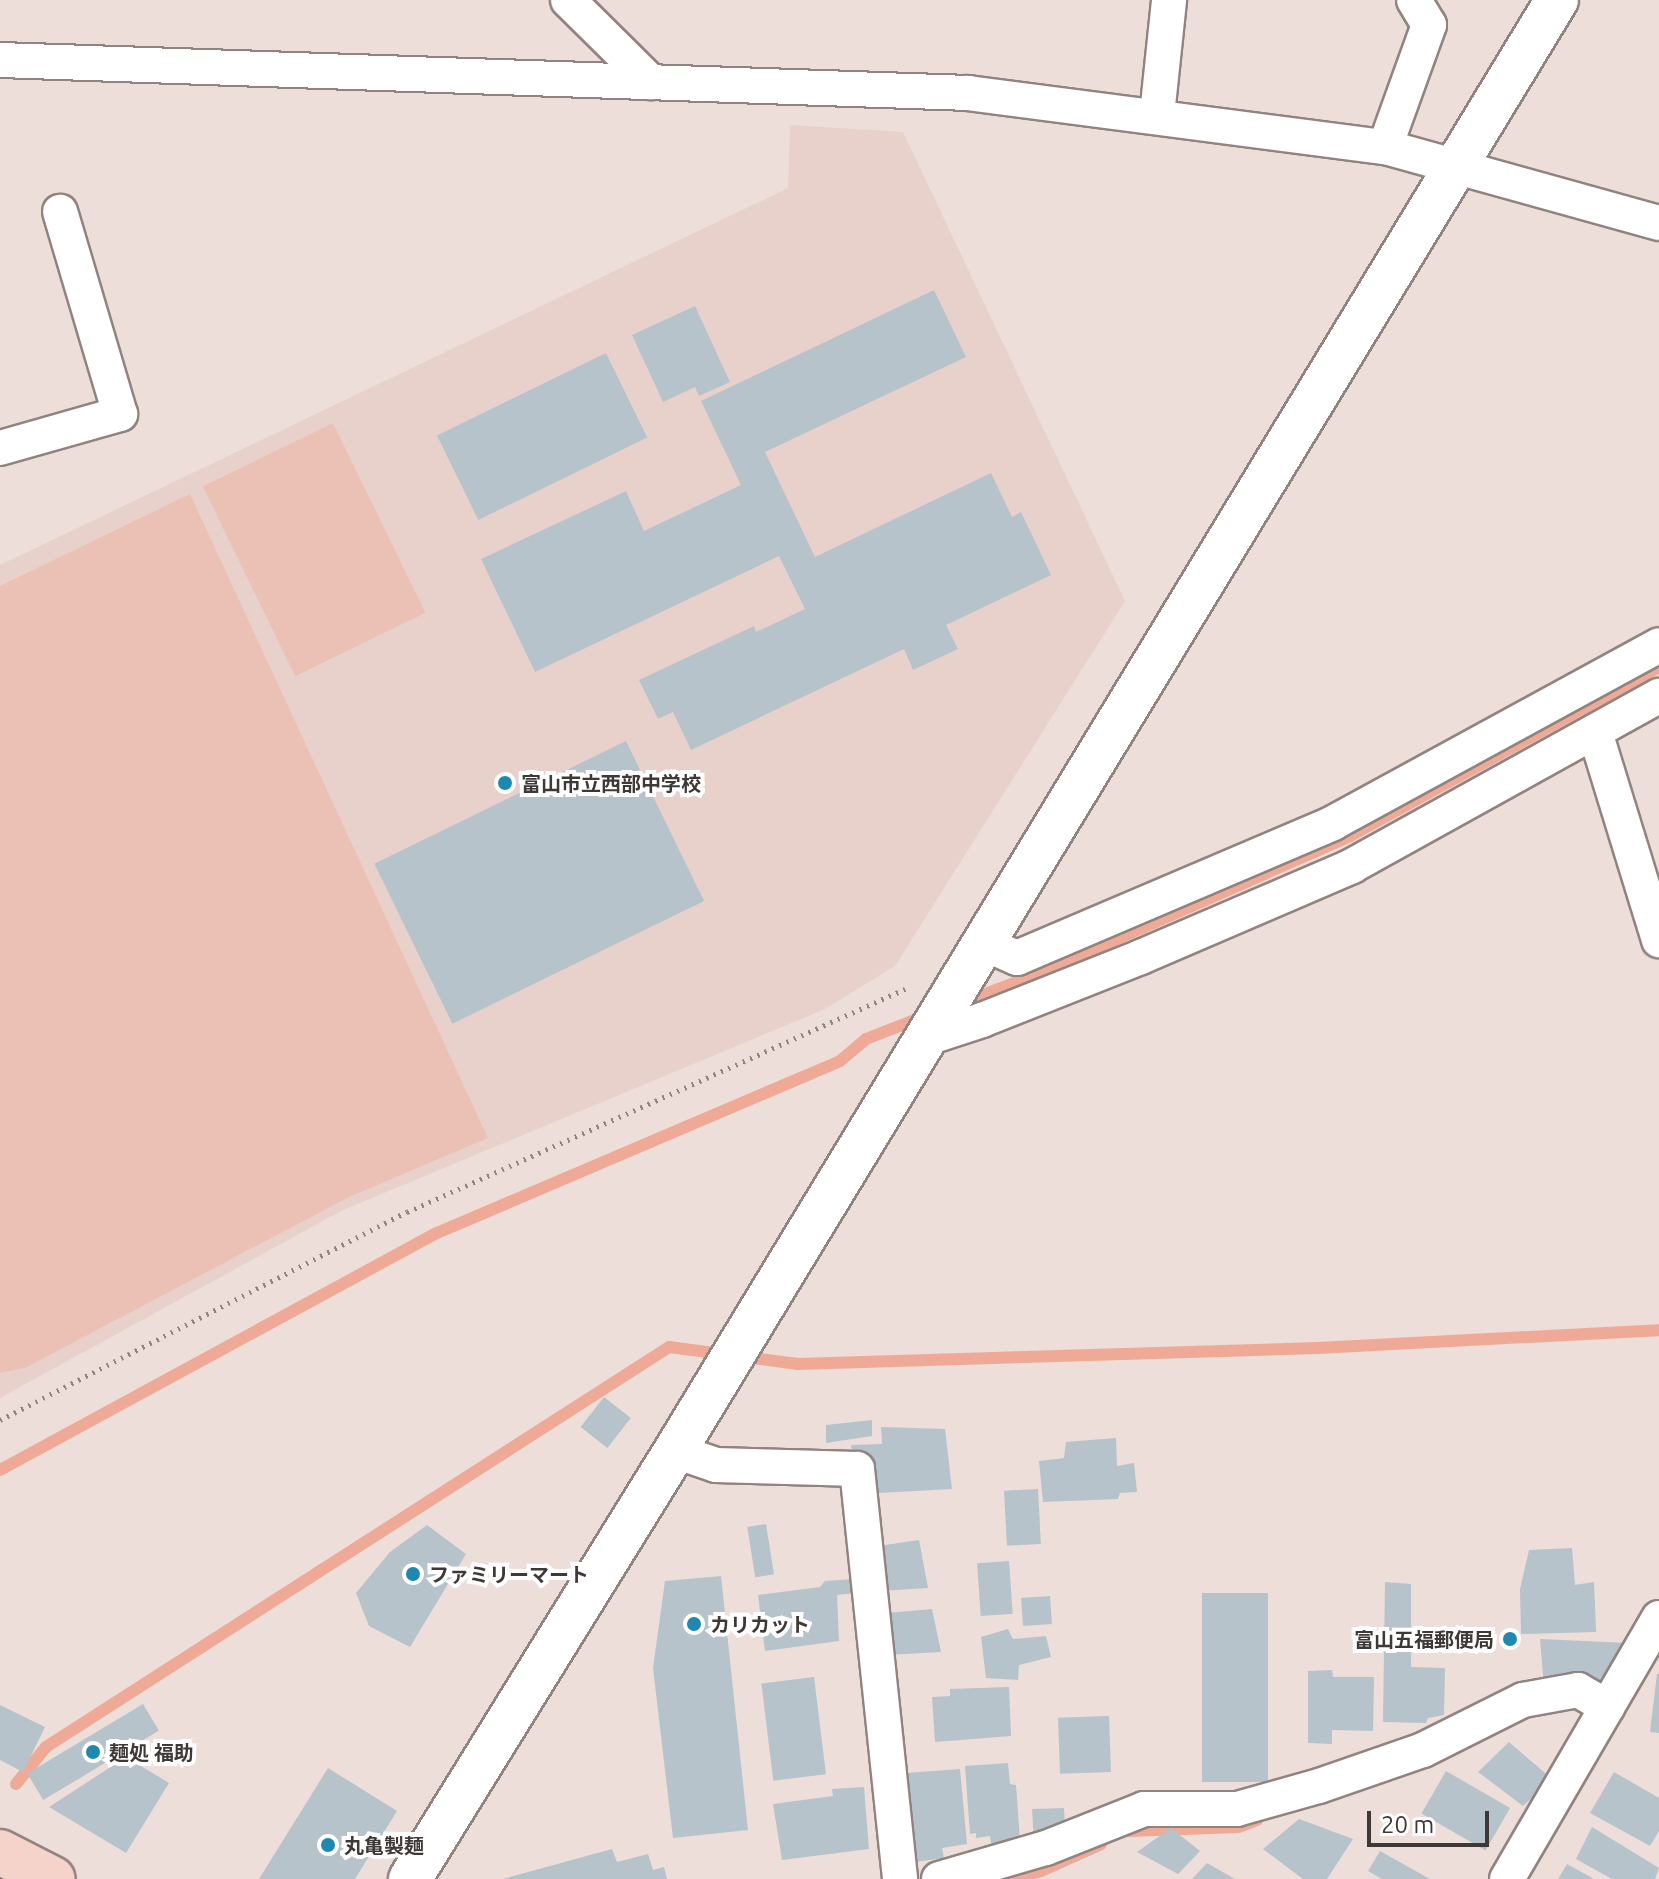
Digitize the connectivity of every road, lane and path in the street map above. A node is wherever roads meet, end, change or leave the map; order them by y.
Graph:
1 (568, 0) edge
2 (1169, 0) edge
3 (1414, 0) edge
4 (1557, 0) edge
5 (0, 60) edge
6 (651, 82) junction
7 (1157, 115) junction
8 (1385, 147) junction
9 (1458, 167) junction
10 (60, 212) dead end
11 (1659, 223) edge
12 (0, 448) edge
13 (1659, 645) edge
14 (1659, 696) edge
15 (1595, 732) junction
16 (1659, 940) edge
17 (973, 960) junction
18 (906, 988) dead end
19 (928, 1037) junction
20 (0, 1420) edge
21 (675, 1451) junction
22 (1659, 1618) edge
23 (1649, 1654) edge
24 (1607, 1707) junction
25 (0, 1852) edge
26 (53, 1879) edge
27 (410, 1879) edge
28 (900, 1879) edge
29 (939, 1879) edge
30 (1507, 1879) edge

1 - 6 street
2 - 7 street
3 - 8 street
4 - 9 street
5 - 6 street
6 - 7 street
7 - 8 street
8 - 9 street
9 - 11 street
9 - 17 street
10 - 12 street
13 - 17 street
14 - 15 street
15 - 16 street
15 - 19 street
17 - 19 street
18 - 20 path
19 - 21 street
21 - 27 street
21 - 28 street
22 - 23 street
23 - 24 street
24 - 29 street
24 - 30 street
25 - 26 main road

